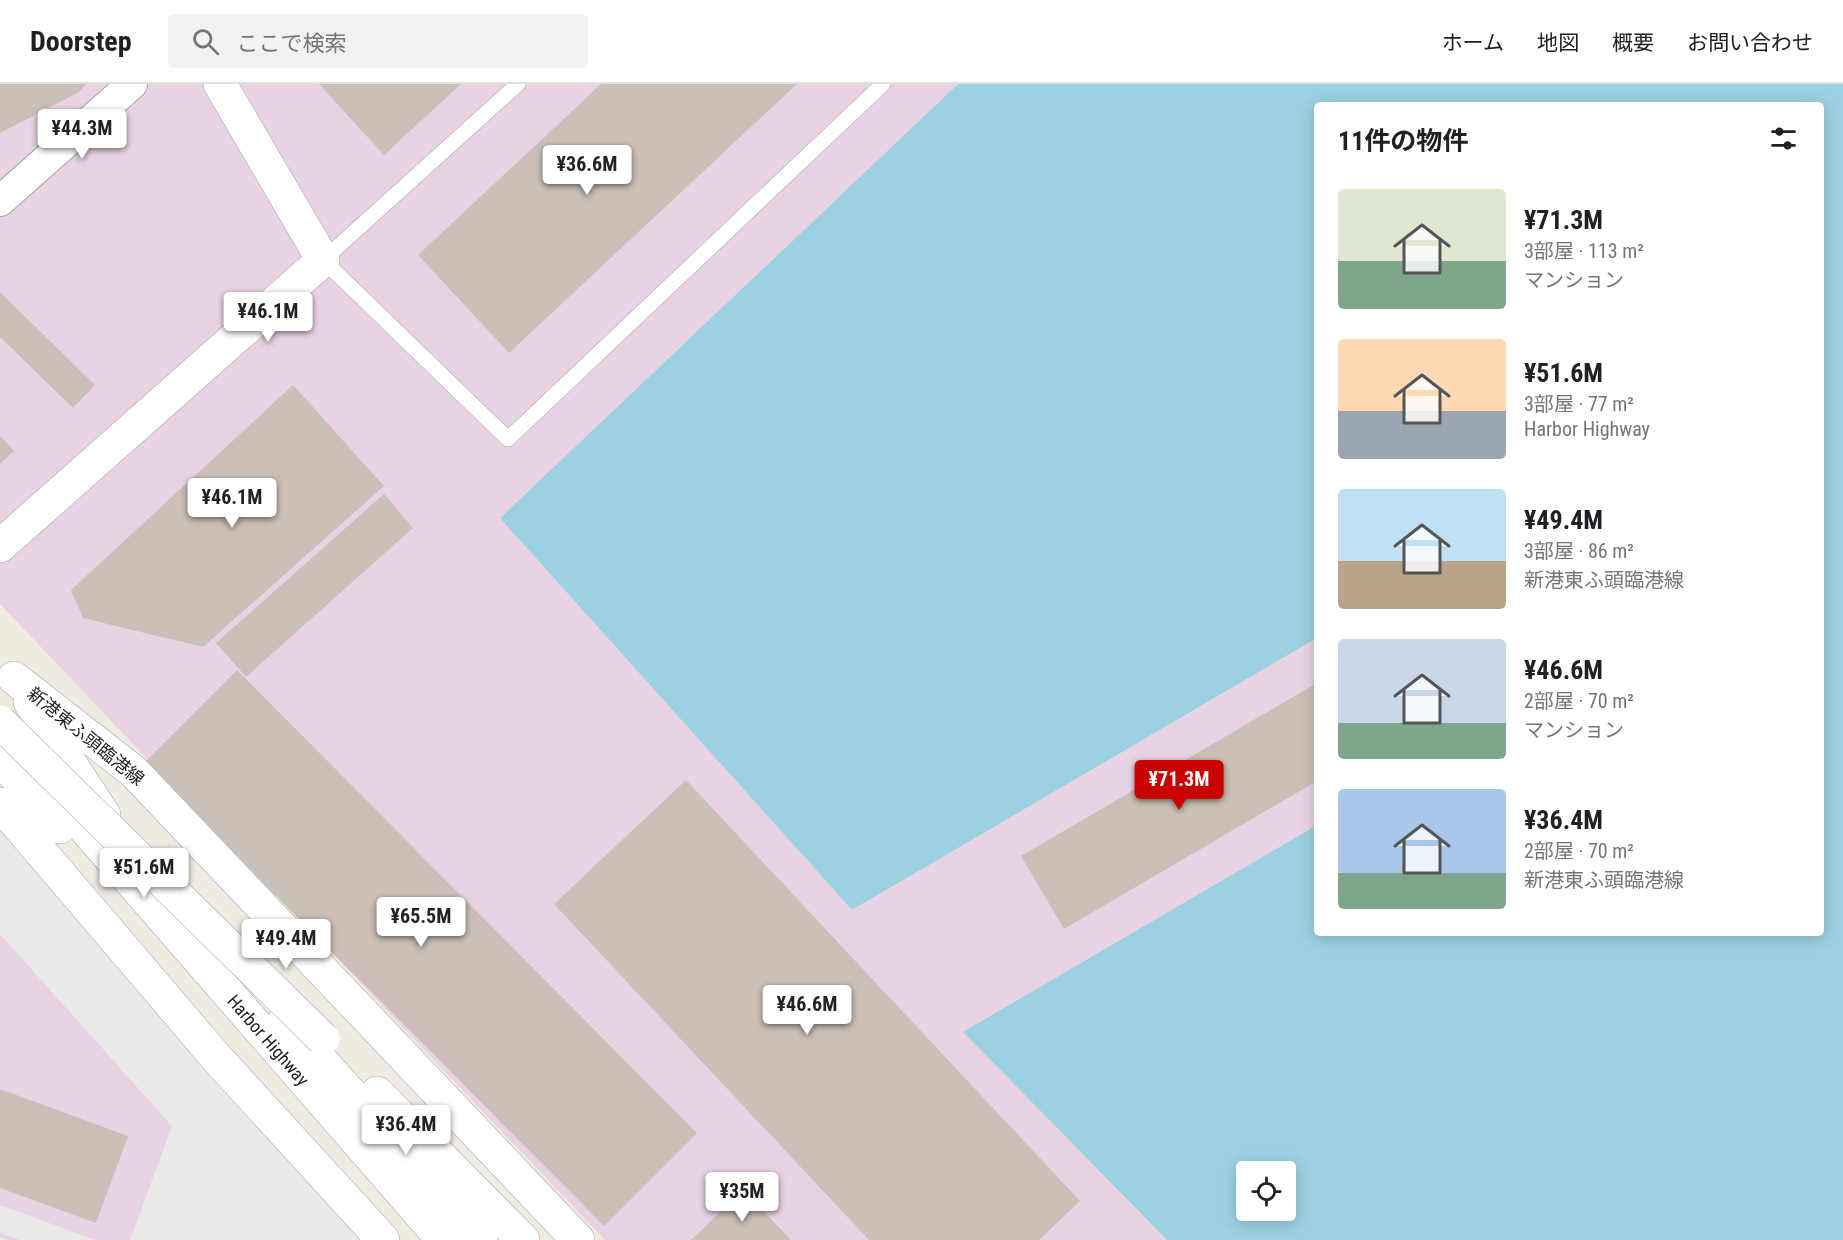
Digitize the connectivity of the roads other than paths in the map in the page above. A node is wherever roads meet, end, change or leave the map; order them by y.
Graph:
1 (132, 84) edge
2 (220, 84) edge
3 (518, 84) edge
4 (883, 84) edge
5 (0, 201) edge
6 (323, 260) junction
7 (0, 546) edge
8 (7, 670) edge
9 (0, 722) edge
10 (0, 731) edge
11 (0, 758) edge
12 (0, 804) edge
13 (383, 1240) edge
14 (419, 1240) edge
15 (443, 1240) edge
16 (481, 1240) edge
17 (523, 1240) edge
18 (578, 1240) edge

1 - 5 street
2 - 6 street
3 - 6 lane
4 - 6 lane
6 - 7 street
8 - 16 street, 新港東ふ頭臨港線
8 - 18 street, 新港東ふ頭臨港線
9 - 17 street, bridge
10 - 15 street, Harbor Highway
11 - 14 street, Harbor Highway
12 - 13 street

